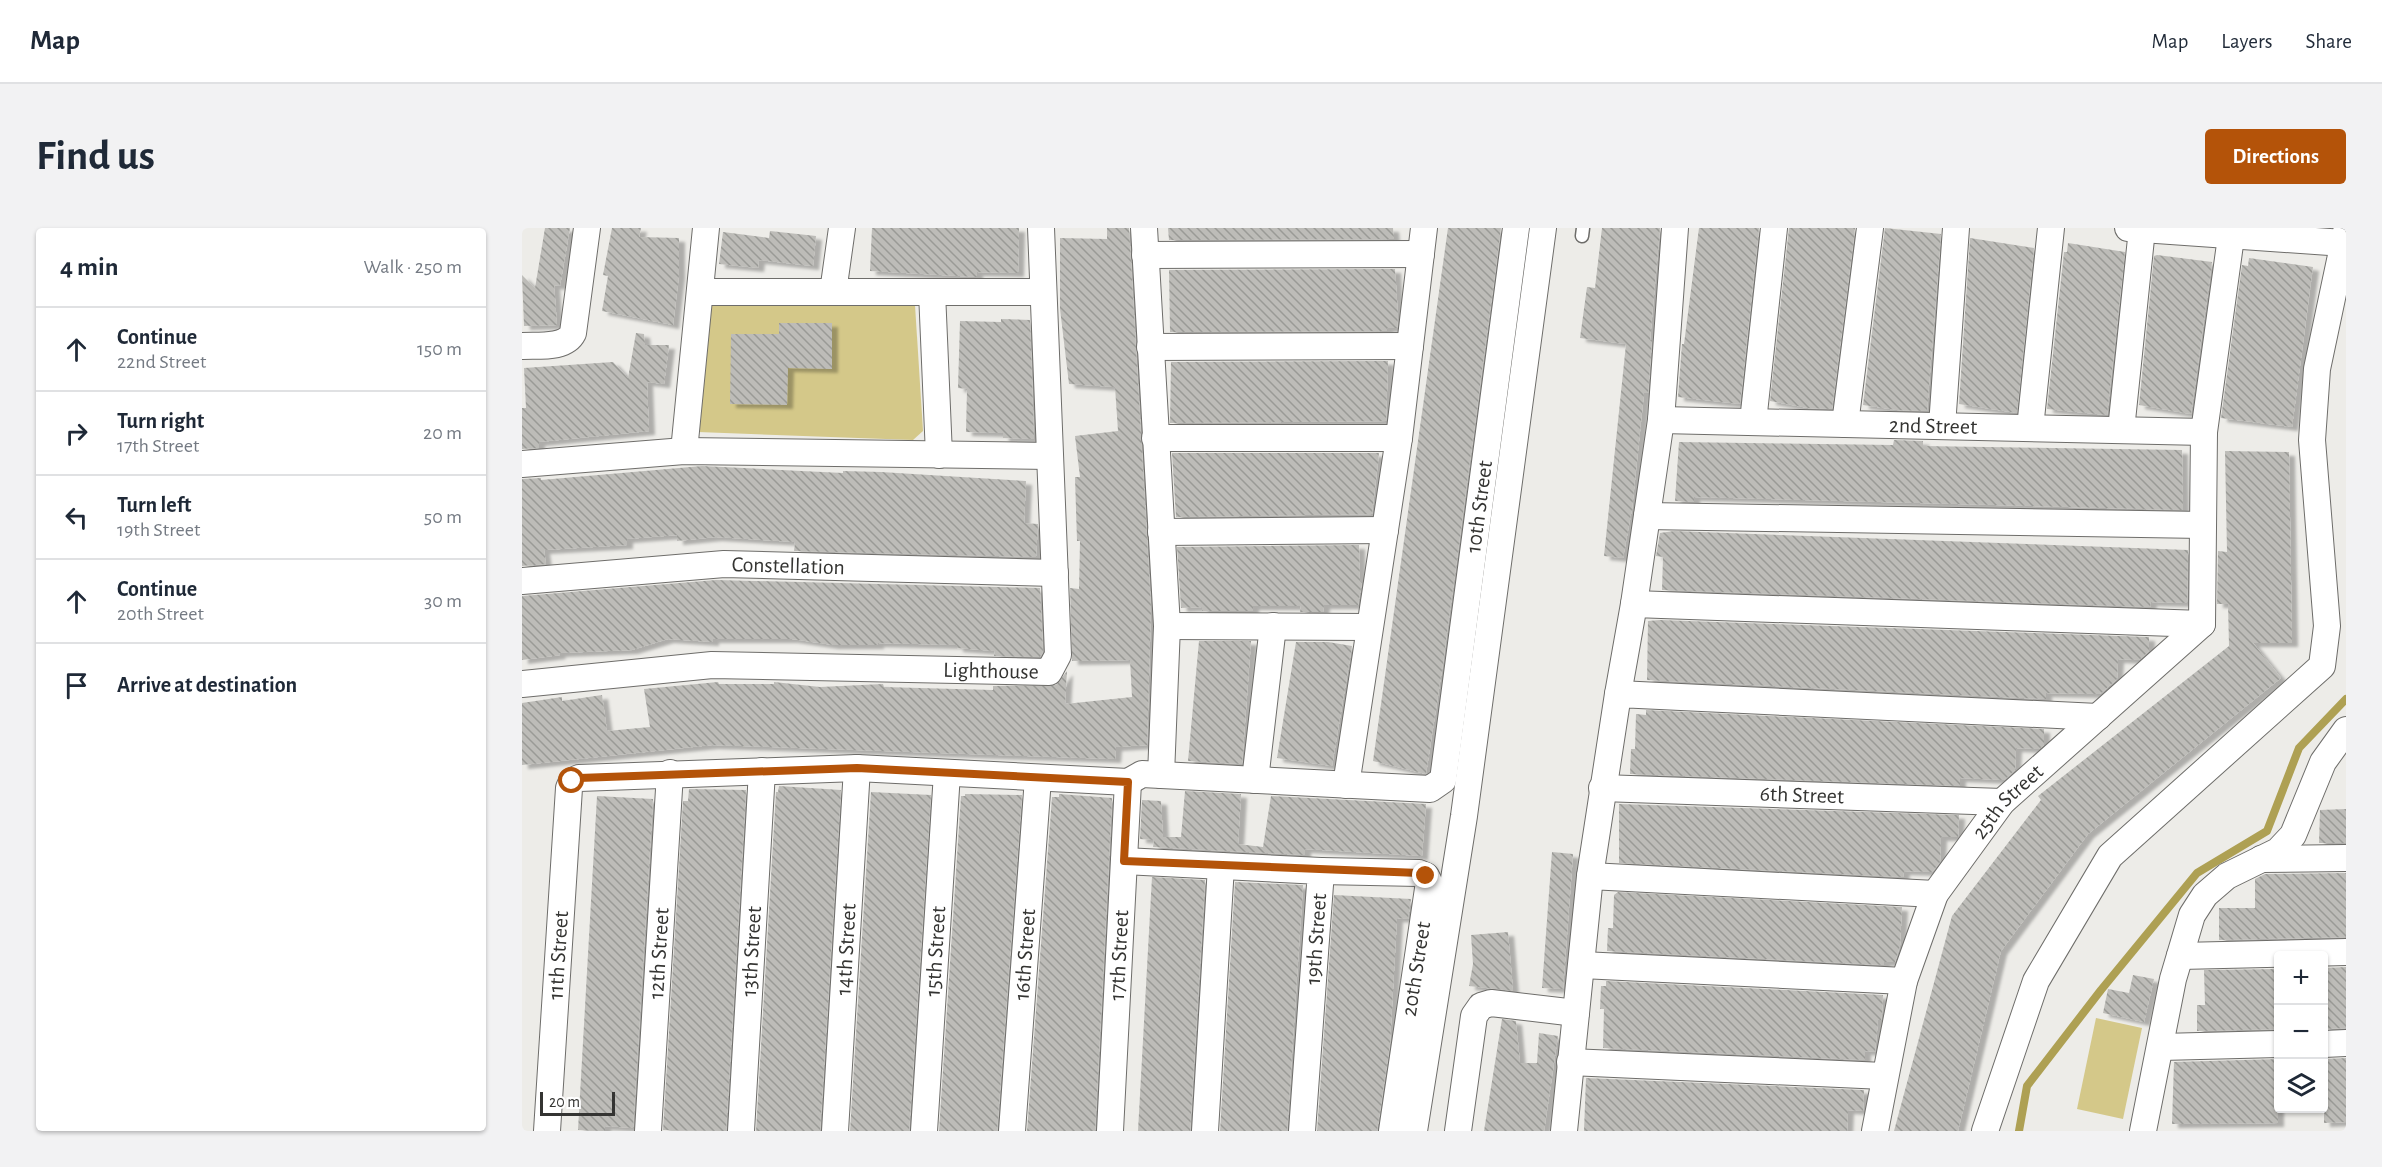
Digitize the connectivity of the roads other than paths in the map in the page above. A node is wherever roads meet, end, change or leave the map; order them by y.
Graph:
1 (587, 228) edge
2 (706, 228) edge
3 (842, 228) edge
4 (1041, 228) edge
5 (1144, 228) edge
6 (1424, 228) edge
7 (1516, 228) edge
8 (1543, 228) edge
9 (1675, 228) edge
10 (1774, 228) edge
11 (1870, 228) edge
12 (1956, 228) edge
13 (2051, 228) edge
14 (2135, 229) edge
15 (2231, 237) junction
16 (2345, 238) edge
17 (1421, 254) junction
18 (1145, 255) junction
19 (700, 292) junction
20 (833, 292) junction
21 (932, 292) junction
22 (1043, 292) junction
23 (522, 346) edge
24 (1410, 346) junction
25 (1150, 347) junction
26 (1661, 420) junction
27 (1753, 422) junction
28 (1845, 424) junction
29 (1942, 426) junction
30 (2030, 428) junction
31 (2121, 430) junction
32 (2204, 432) junction
33 (1155, 438) junction
34 (1399, 438) junction
35 (684, 452) junction
36 (939, 455) junction
37 (1049, 456) junction
38 (522, 464) edge
39 (1647, 516) junction
40 (2203, 525) junction
41 (1385, 530) junction
42 (1161, 532) junction
43 (1056, 573) junction
44 (522, 581) edge
45 (1634, 603) junction
46 (2202, 624) junction
47 (1167, 626) junction
48 (1273, 626) junction
49 (1369, 627) junction
50 (522, 684) edge
51 (1618, 694) junction
52 (2098, 717) junction
53 (2346, 730) edge
54 (2334, 762) edge
55 (857, 768) junction
56 (762, 771) junction
57 (670, 773) junction
58 (947, 773) junction
59 (1161, 775) junction
60 (1038, 778) junction
61 (1256, 780) junction
62 (1128, 782) junction
63 (1346, 785) junction
64 (1602, 788) junction
65 (2002, 802) junction
66 (2346, 858) edge
67 (2261, 859) junction
68 (1124, 861) junction
69 (1221, 866) junction
70 (1321, 871) junction
71 (1590, 876) junction
72 (1935, 894) junction
73 (2346, 952) edge
74 (2180, 956) junction
75 (1582, 965) junction
76 (1904, 981) junction
77 (1576, 1013) junction
78 (2346, 1043) edge
79 (2274, 1044) edge
80 (2328, 1044) edge
81 (2162, 1047) junction
82 (1570, 1062) junction
83 (1884, 1076) junction
84 (547, 1131) edge
85 (648, 1131) edge
86 (741, 1131) edge
87 (835, 1131) edge
88 (924, 1131) edge
89 (1012, 1131) edge
90 (1110, 1131) edge
91 (1205, 1131) edge
92 (1302, 1131) edge
93 (1392, 1131) edge
94 (1414, 1131) edge
95 (1458, 1131) edge
96 (1564, 1131) edge
97 (1875, 1131) edge
98 (1985, 1131) edge
99 (2143, 1131) edge

1 - 23 street
2 - 19 street
3 - 20 street
4 - 22 street, Lighthouse
5 - 18 street
6 - 17 street
7 - 63 street, 10th Street
8 - 94 street
9 - 26 street
10 - 27 street
11 - 28 street
12 - 29 street
13 - 30 street
14 - 15 street
14 - 31 street
15 - 16 street
15 - 32 street
16 - 98 street
17 - 18 street
17 - 24 street
18 - 25 street
19 - 20 street
19 - 35 street
20 - 21 street
21 - 22 street
21 - 36 street
22 - 37 street, Lighthouse
24 - 25 street
24 - 34 street
25 - 33 street
26 - 27 street, 2nd Street
26 - 39 street
27 - 28 street, 2nd Street
28 - 29 street, 2nd Street
29 - 30 street, 2nd Street
30 - 31 street, 2nd Street
31 - 32 street, 2nd Street
32 - 40 street
33 - 34 street
33 - 42 street
34 - 41 street
35 - 36 street
35 - 38 street
36 - 37 street
37 - 43 street, Lighthouse
39 - 40 street
39 - 45 street
40 - 46 street
41 - 42 street
41 - 49 street
42 - 47 street
43 - 44 street, Constellation
43 - 50 street, Lighthouse
45 - 46 street
45 - 51 street
46 - 52 street, 25th Street
47 - 48 street
47 - 59 street
48 - 49 street
48 - 61 street
49 - 63 street
51 - 52 street
51 - 64 street
52 - 65 street, 25th Street
53 - 54 street
54 - 67 street
55 - 56 street
55 - 58 street
55 - 87 street, 14th Street
56 - 57 street
56 - 86 street, 13th Street
57 - 84 street, 11th Street
57 - 85 street, 12th Street
58 - 60 street
58 - 88 street, 15th Street
59 - 61 street
59 - 62 street
60 - 62 street
60 - 89 street, 16th Street
61 - 63 street
62 - 68 street, 17th Street
64 - 65 street, 6th Street
64 - 71 street
65 - 72 street, 25th Street
66 - 67 street
67 - 74 street
68 - 69 street, 19th Street
68 - 90 street, 17th Street
69 - 70 street, 19th Street
69 - 91 street
70 - 92 street, 19th Street
70 - 93 street, 20th Street
71 - 72 street
71 - 75 street
72 - 76 street, 25th Street
73 - 74 street
74 - 81 street
75 - 76 street
75 - 77 street
76 - 83 street, 25th Street
77 - 82 street
77 - 95 street
78 - 80 street
79 - 81 street
81 - 99 street
82 - 83 street
82 - 96 street
83 - 97 street, 25th Street

